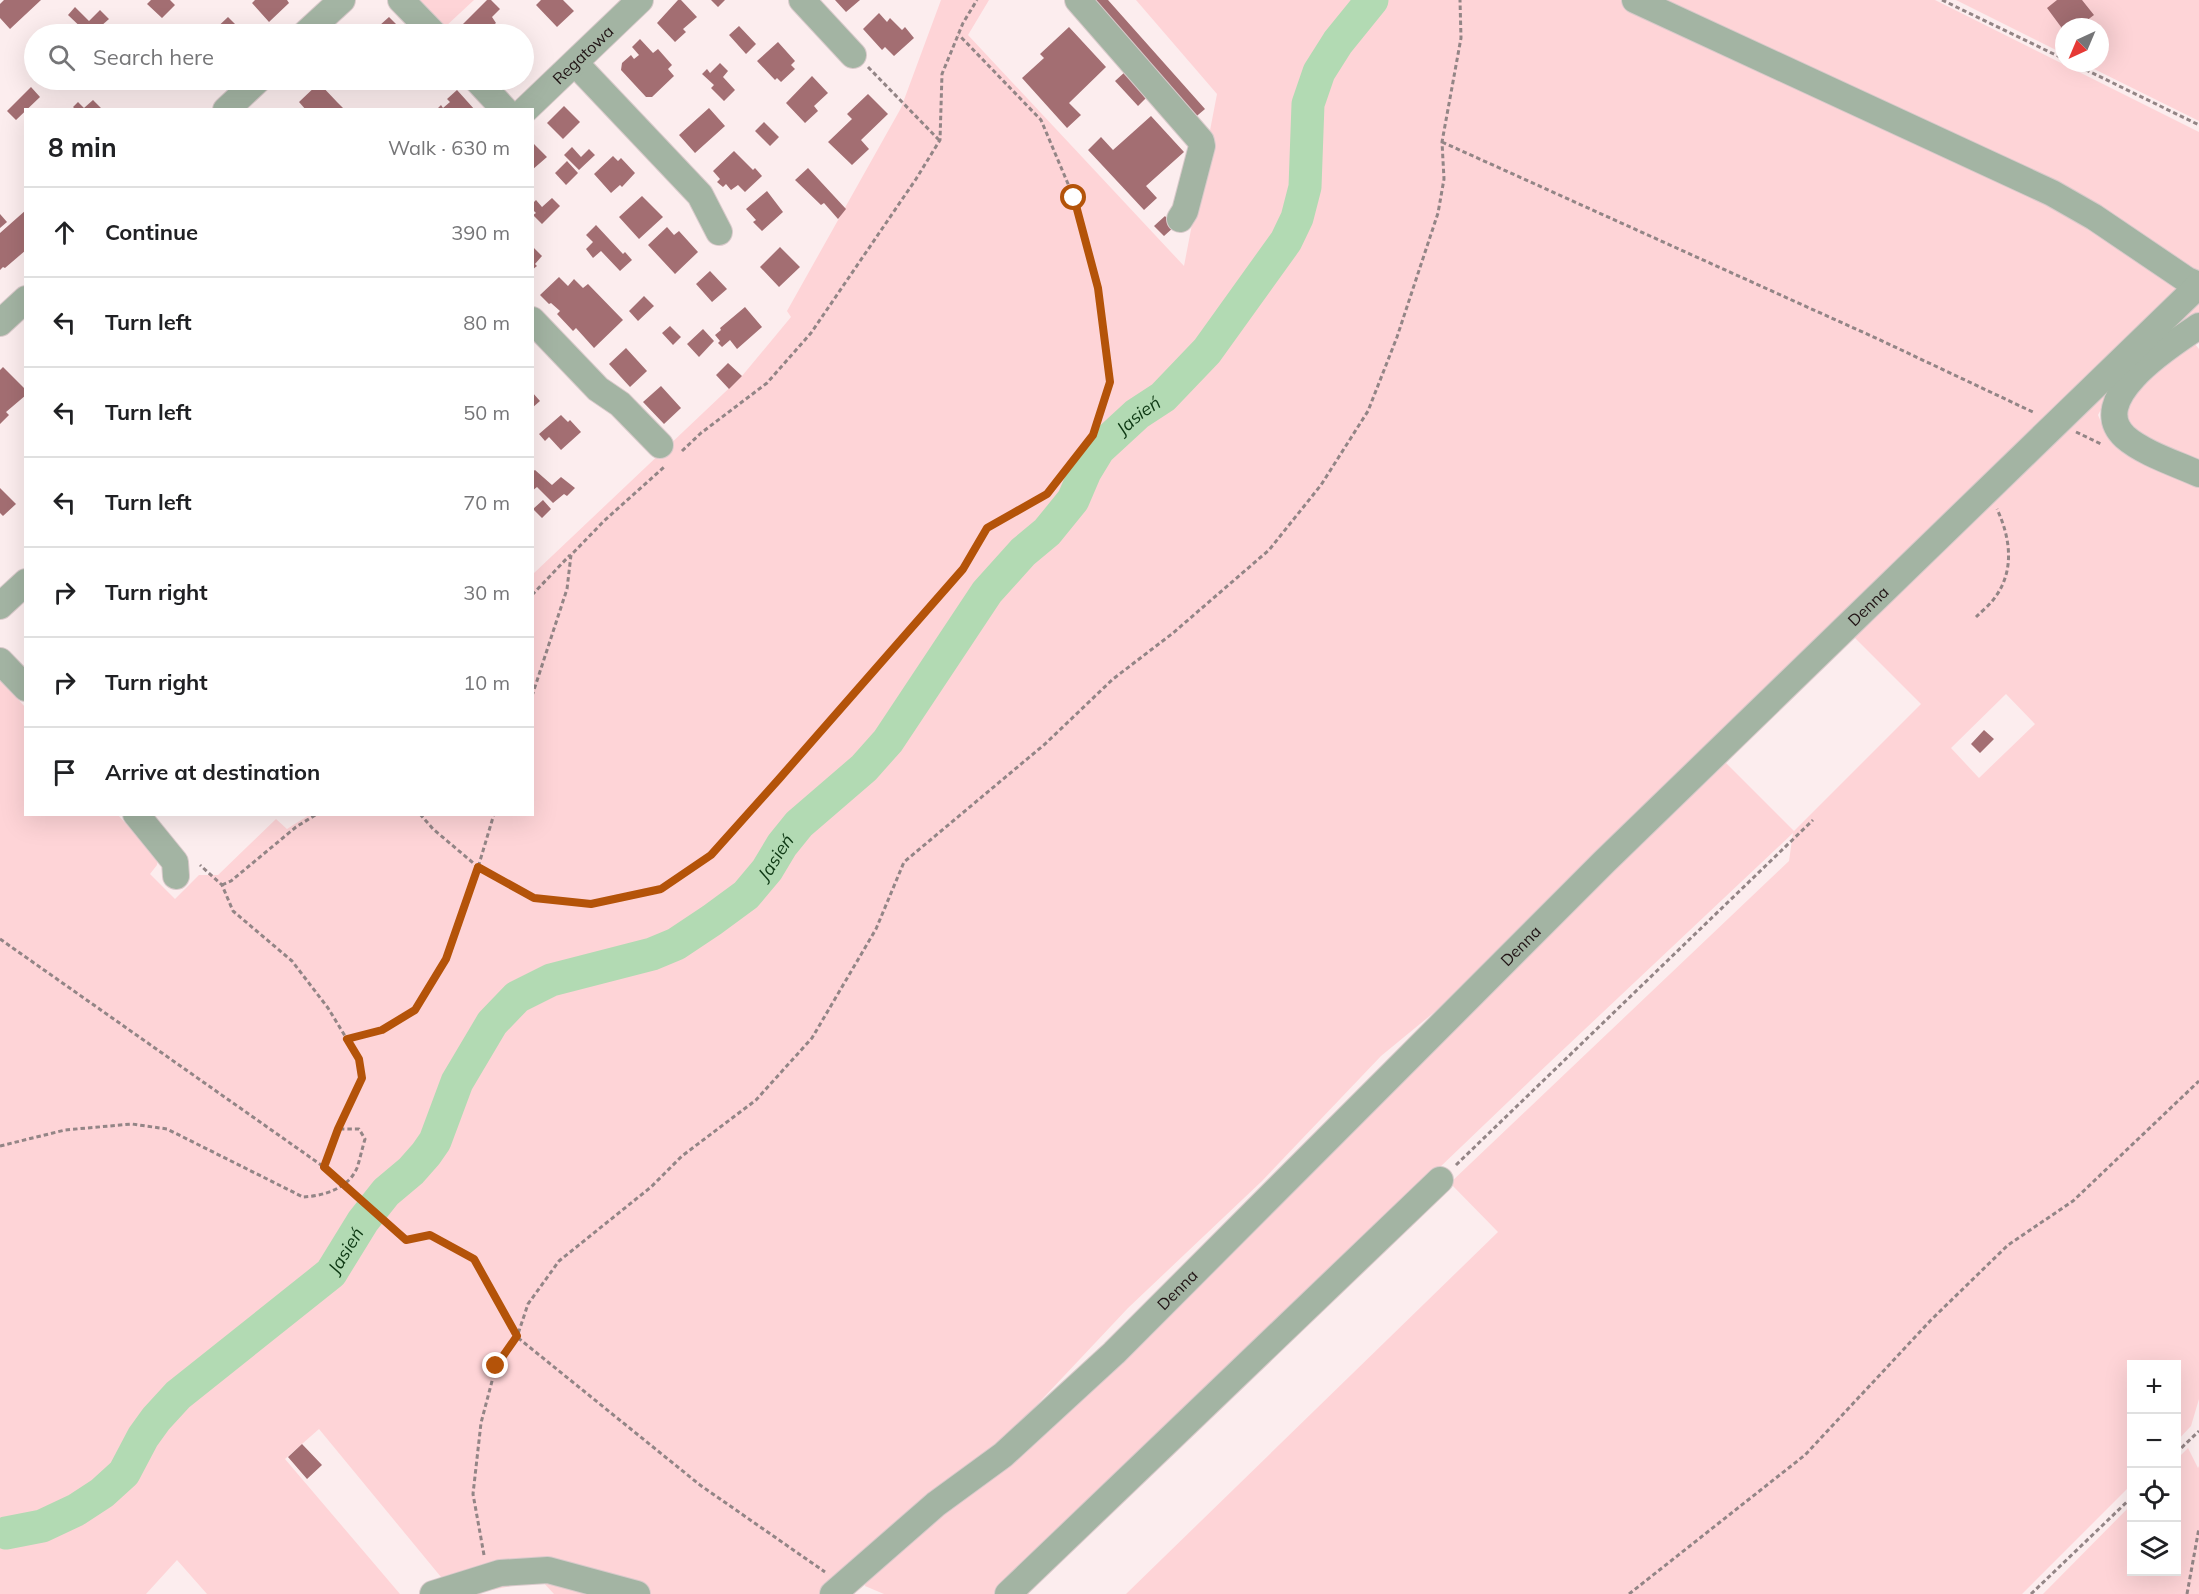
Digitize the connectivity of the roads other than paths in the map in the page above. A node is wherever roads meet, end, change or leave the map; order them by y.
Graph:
1 (342, 0) edge
2 (401, 0) edge
3 (640, 0) edge
4 (802, 0) edge
5 (1078, 0) edge
6 (1635, 0) edge
7 (316, 24) edge
8 (424, 24) edge
9 (853, 55) road end
10 (575, 63) junction
11 (247, 90) edge
12 (486, 90) edge
13 (228, 108) edge
14 (503, 108) edge
15 (527, 108) edge
16 (1180, 219) dead end
17 (719, 232) dead end
18 (2199, 285) edge
19 (23, 305) edge
20 (534, 322) edge
21 (0, 323) edge
22 (2199, 326) edge
23 (668, 455) road end
24 (2199, 474) edge
25 (24, 584) edge
26 (0, 606) edge
27 (0, 661) edge
28 (24, 686) edge
29 (138, 816) edge
30 (176, 876) dead end
31 (1440, 1180) road end
32 (846, 1591) edge
33 (433, 1594) edge
34 (637, 1594) edge
35 (1008, 1594) edge

1 - 7 street
2 - 8 street
3 - 10 street, Regatowa
4 - 9 street
5 - 16 street
6 - 18 street
10 - 15 street, Regatowa
10 - 17 street
11 - 13 street
12 - 14 street
18 - 32 street, Denna
19 - 21 street
20 - 23 street
22 - 24 street
25 - 26 street
27 - 28 street
29 - 30 street
31 - 35 street
33 - 34 street

